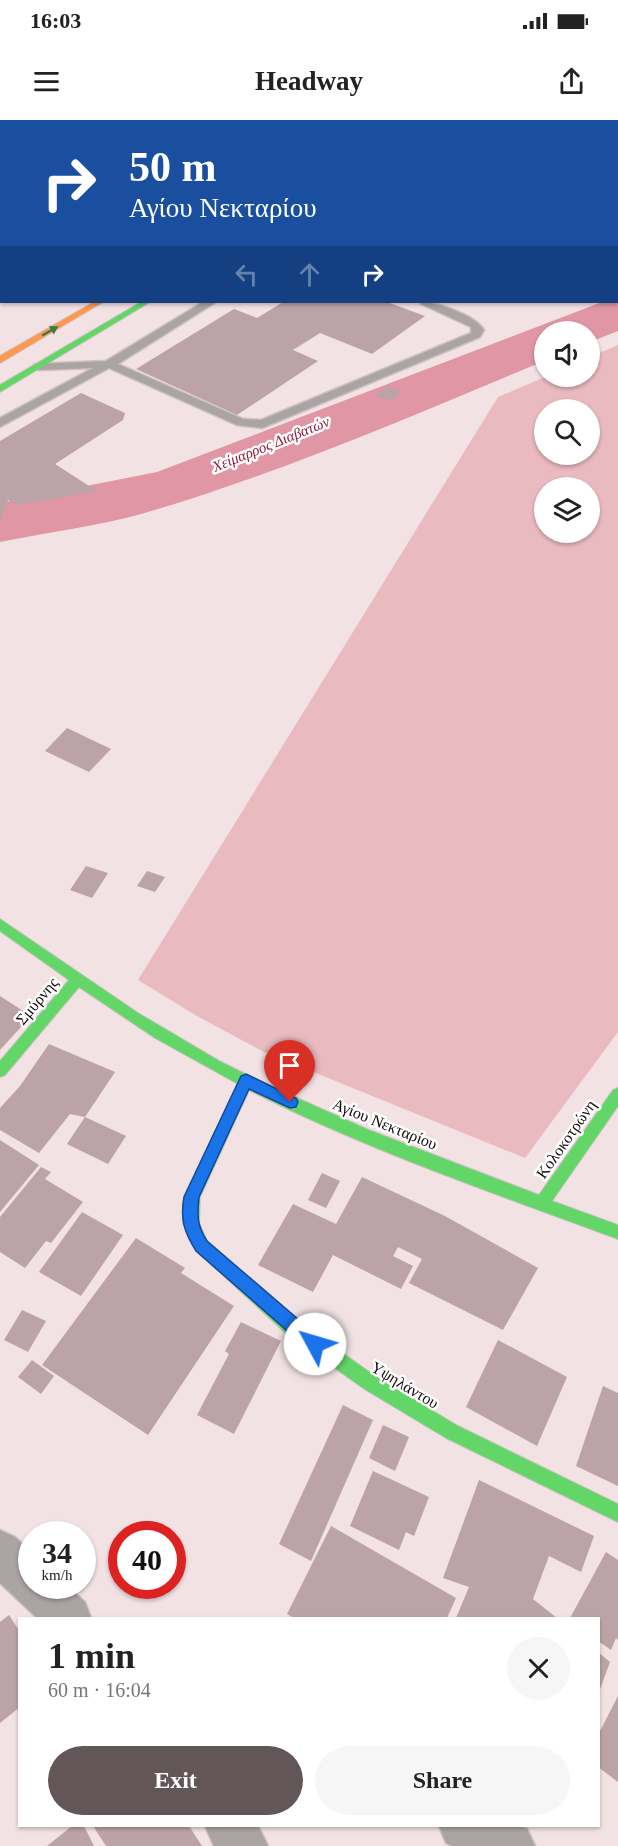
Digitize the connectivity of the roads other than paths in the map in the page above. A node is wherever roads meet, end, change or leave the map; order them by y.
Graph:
1 (97, 303) edge
2 (144, 303) edge
3 (208, 303) edge
4 (427, 303) edge
5 (0, 360) edge
6 (109, 364) junction
7 (39, 366) junction
8 (0, 389) edge
9 (0, 423) edge
10 (0, 924) edge
11 (77, 980) junction
12 (0, 1071) edge
13 (246, 1081) junction
14 (618, 1094) edge
15 (542, 1203) junction
16 (618, 1232) edge
17 (618, 1513) edge
18 (0, 1552) edge
19 (18, 1569) edge
20 (49, 1599) edge
21 (68, 1617) edge
22 (230, 1827) edge
23 (465, 1827) edge
24 (243, 1846) edge
25 (510, 1846) edge

5 -> 1 main road
2 - 7 main road
3 - 6 lane
4 - 6 lane
6 - 7 lane
6 - 9 lane
7 - 8 main road
10 - 11 main road, Αγίου Νεκταρίου
11 - 12 main road, Σμύρνης
11 - 13 main road, Αγίου Νεκταρίου
13 - 15 main road, Αγίου Νεκταρίου
13 - 17 main road, Υψηλάντου
14 - 15 main road, Κολοκοτρώνη
15 - 16 main road, Αγίου Νεκταρίου
18 - 19 street
20 - 21 street
22 - 24 street
23 - 25 street

